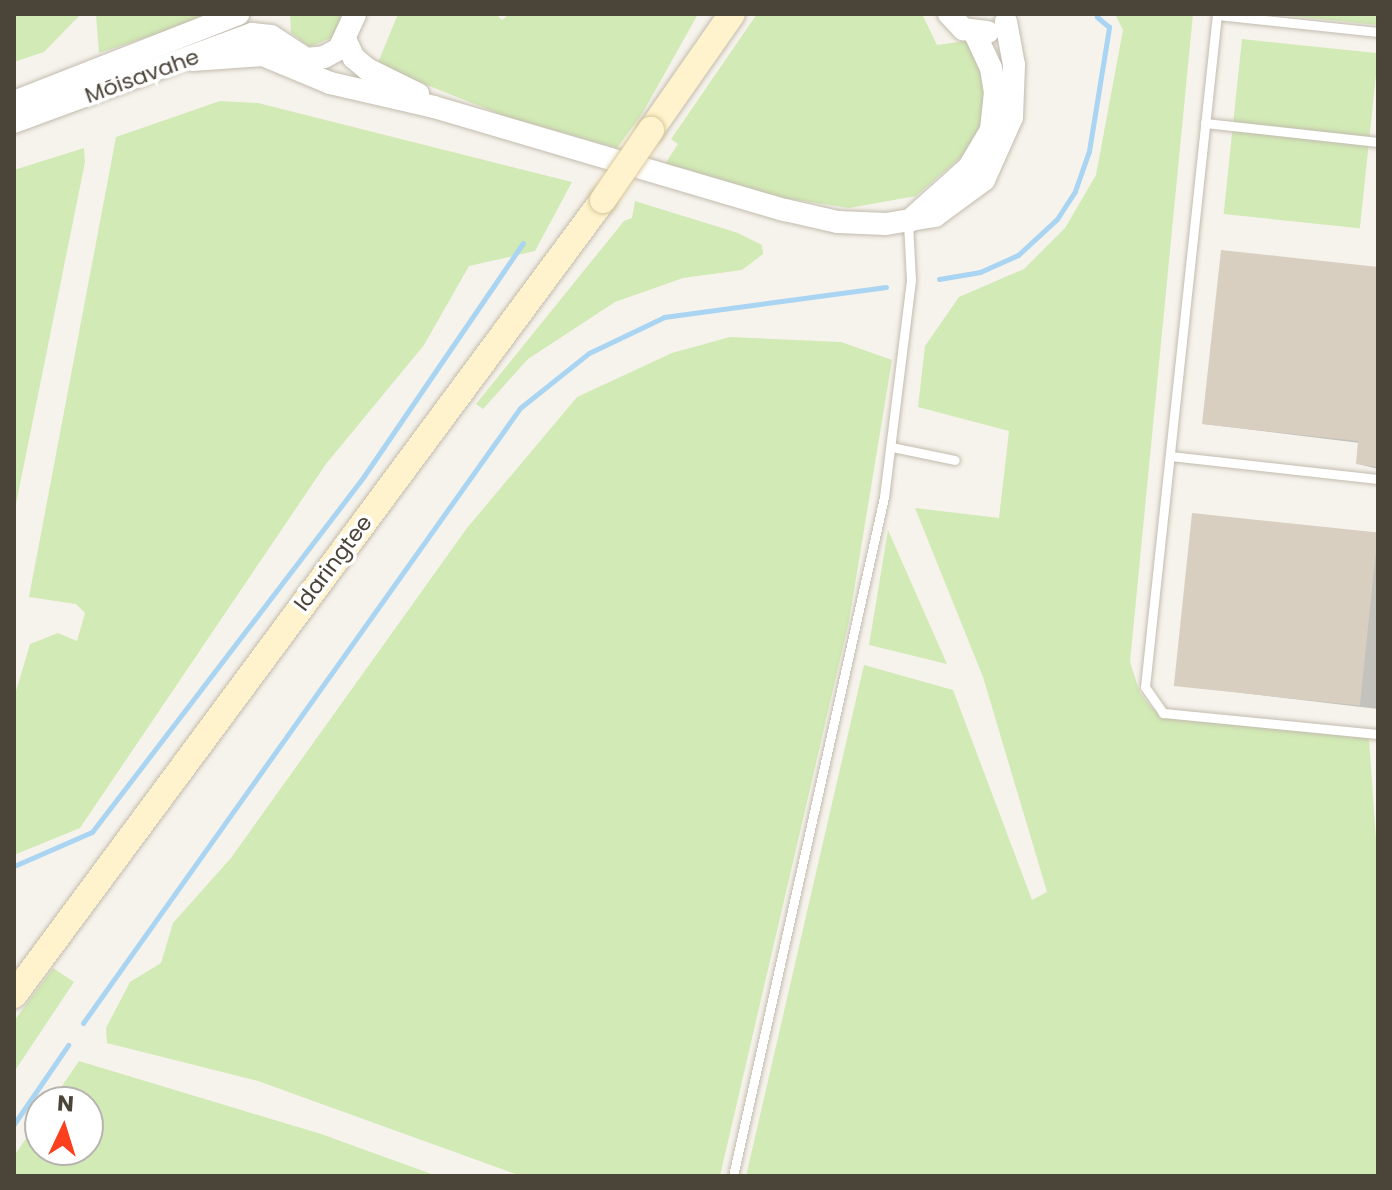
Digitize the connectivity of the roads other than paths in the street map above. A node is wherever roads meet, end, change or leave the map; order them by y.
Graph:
1 (238, 14) edge
2 (712, 14) edge
3 (732, 14) edge
4 (741, 14) edge
5 (949, 14) edge
6 (1217, 14) edge
7 (1009, 18) edge
8 (350, 23) edge
9 (272, 25) edge
10 (1378, 32) edge
11 (975, 33) junction
12 (715, 44) junction
13 (192, 60) junction
14 (284, 64) junction
15 (14, 102) edge
16 (434, 107) junction
17 (14, 122) edge
18 (1205, 123) junction
19 (651, 130) junction
20 (1378, 142) edge
21 (908, 222) junction
22 (892, 447) junction
23 (1170, 456) junction
24 (955, 460) dead end
25 (1378, 479) edge
26 (1378, 734) edge
27 (14, 995) edge
28 (733, 1176) edge

1 - 15 street, Mõisavahe
2 - 19 main road, Idaringtee
3 - 12 main road, Idaringtee
4 - 12 street
5 - 11 street
6 - 10 lane
6 - 18 lane
7 - 11 street
7 - 21 street
8 - 9 street
8 - 16 street
9 - 13 street, Mõisavahe
9 - 14 street
11 - 21 street
12 - 19 main road, Idaringtee
13 - 14 street
13 - 17 street, Mõisavahe
14 - 16 street
16 - 21 street
18 - 20 lane
18 - 23 lane
19 - 27 main road, Idaringtee, bridge
21 - 22 lane
22 - 24 lane
22 - 28 lane
23 - 25 lane
23 - 26 lane

